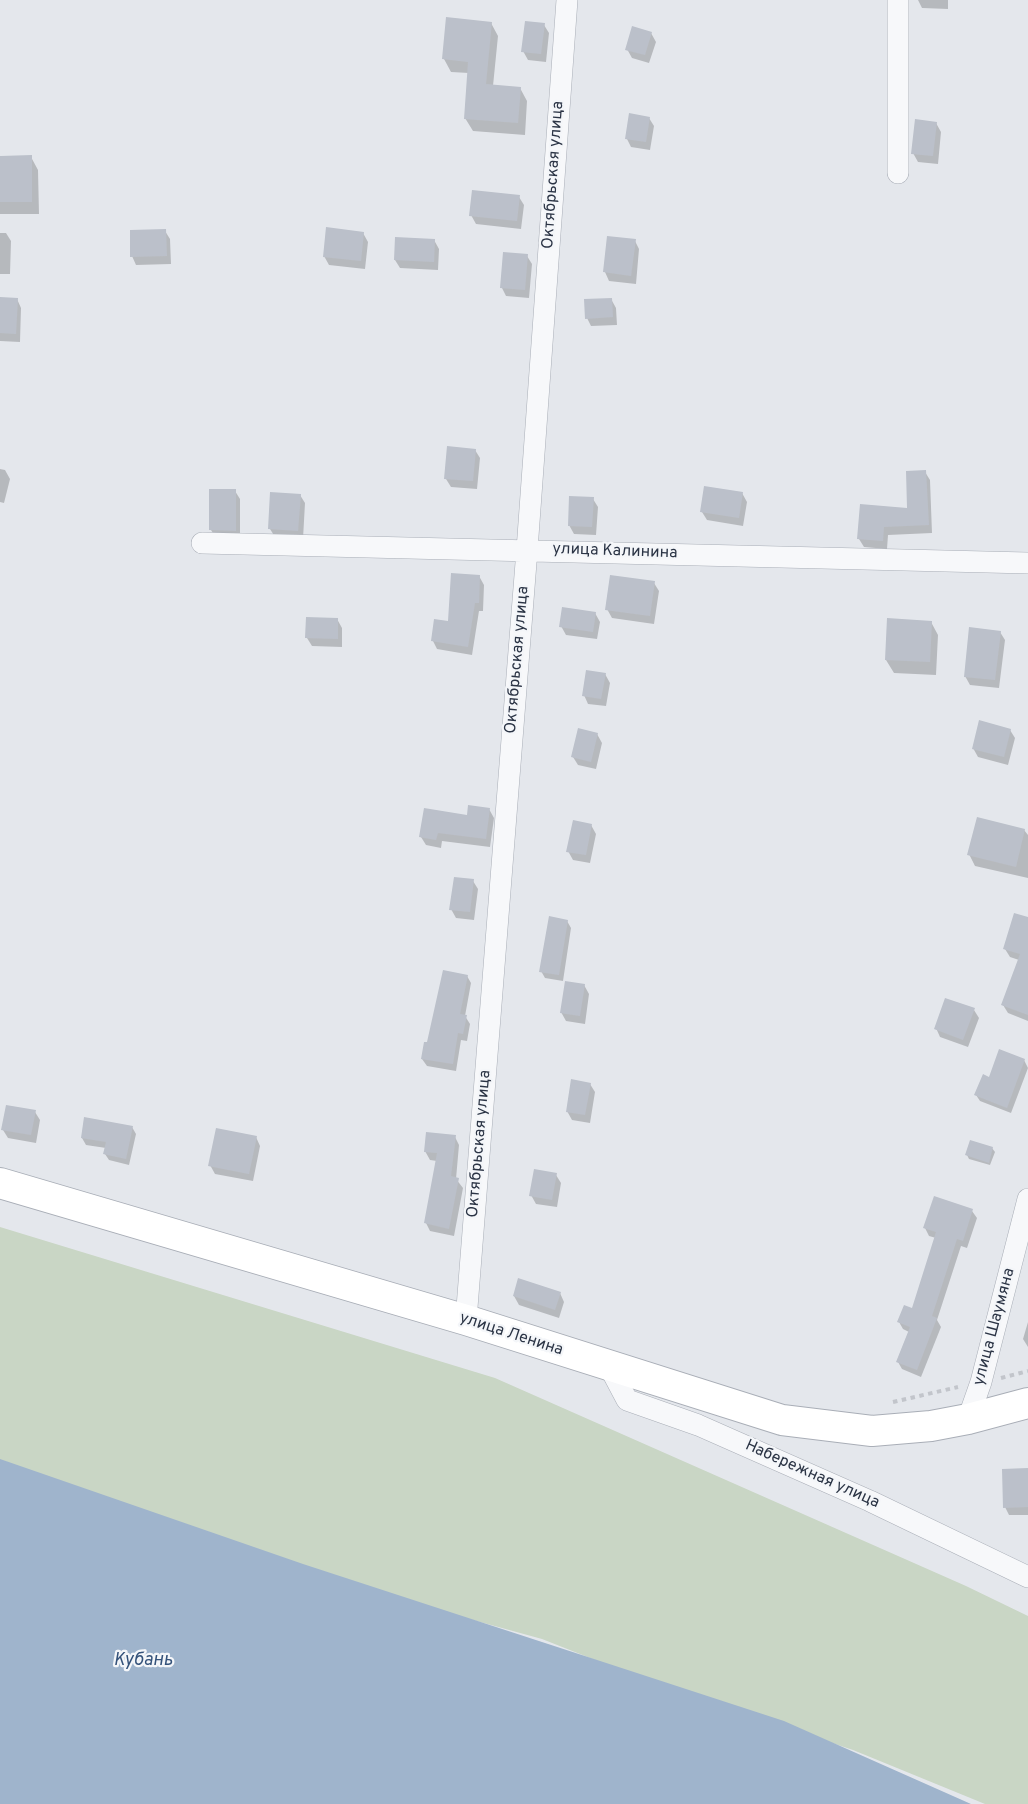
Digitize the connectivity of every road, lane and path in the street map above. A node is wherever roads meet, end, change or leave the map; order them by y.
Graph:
1 (567, 0) edge
2 (898, 0) edge
3 (898, 173) dead end
4 (202, 543) dead end
5 (527, 550) junction
6 (1028, 563) edge
7 (0, 1183) edge
8 (1028, 1199) edge
9 (466, 1320) junction
10 (609, 1366) junction
11 (1028, 1371) edge
12 (981, 1382) junction
13 (1028, 1403) edge
14 (886, 1404) dead end
15 (968, 1419) junction
16 (1028, 1577) edge

1 - 5 street, Октябрьская улица
2 - 3 street
4 - 5 street, улица Калинина
5 - 6 street, улица Калинина
5 - 9 street, Октябрьская улица
7 - 9 street, улица Ленина
8 - 12 street, улица Шаумяна
9 - 10 street, улица Ленина
10 - 15 street, улица Ленина
10 - 16 street, Набережная улица
11 - 12 path
12 - 14 path
12 - 15 street, улица Шаумяна
13 - 15 street, улица Ленина

